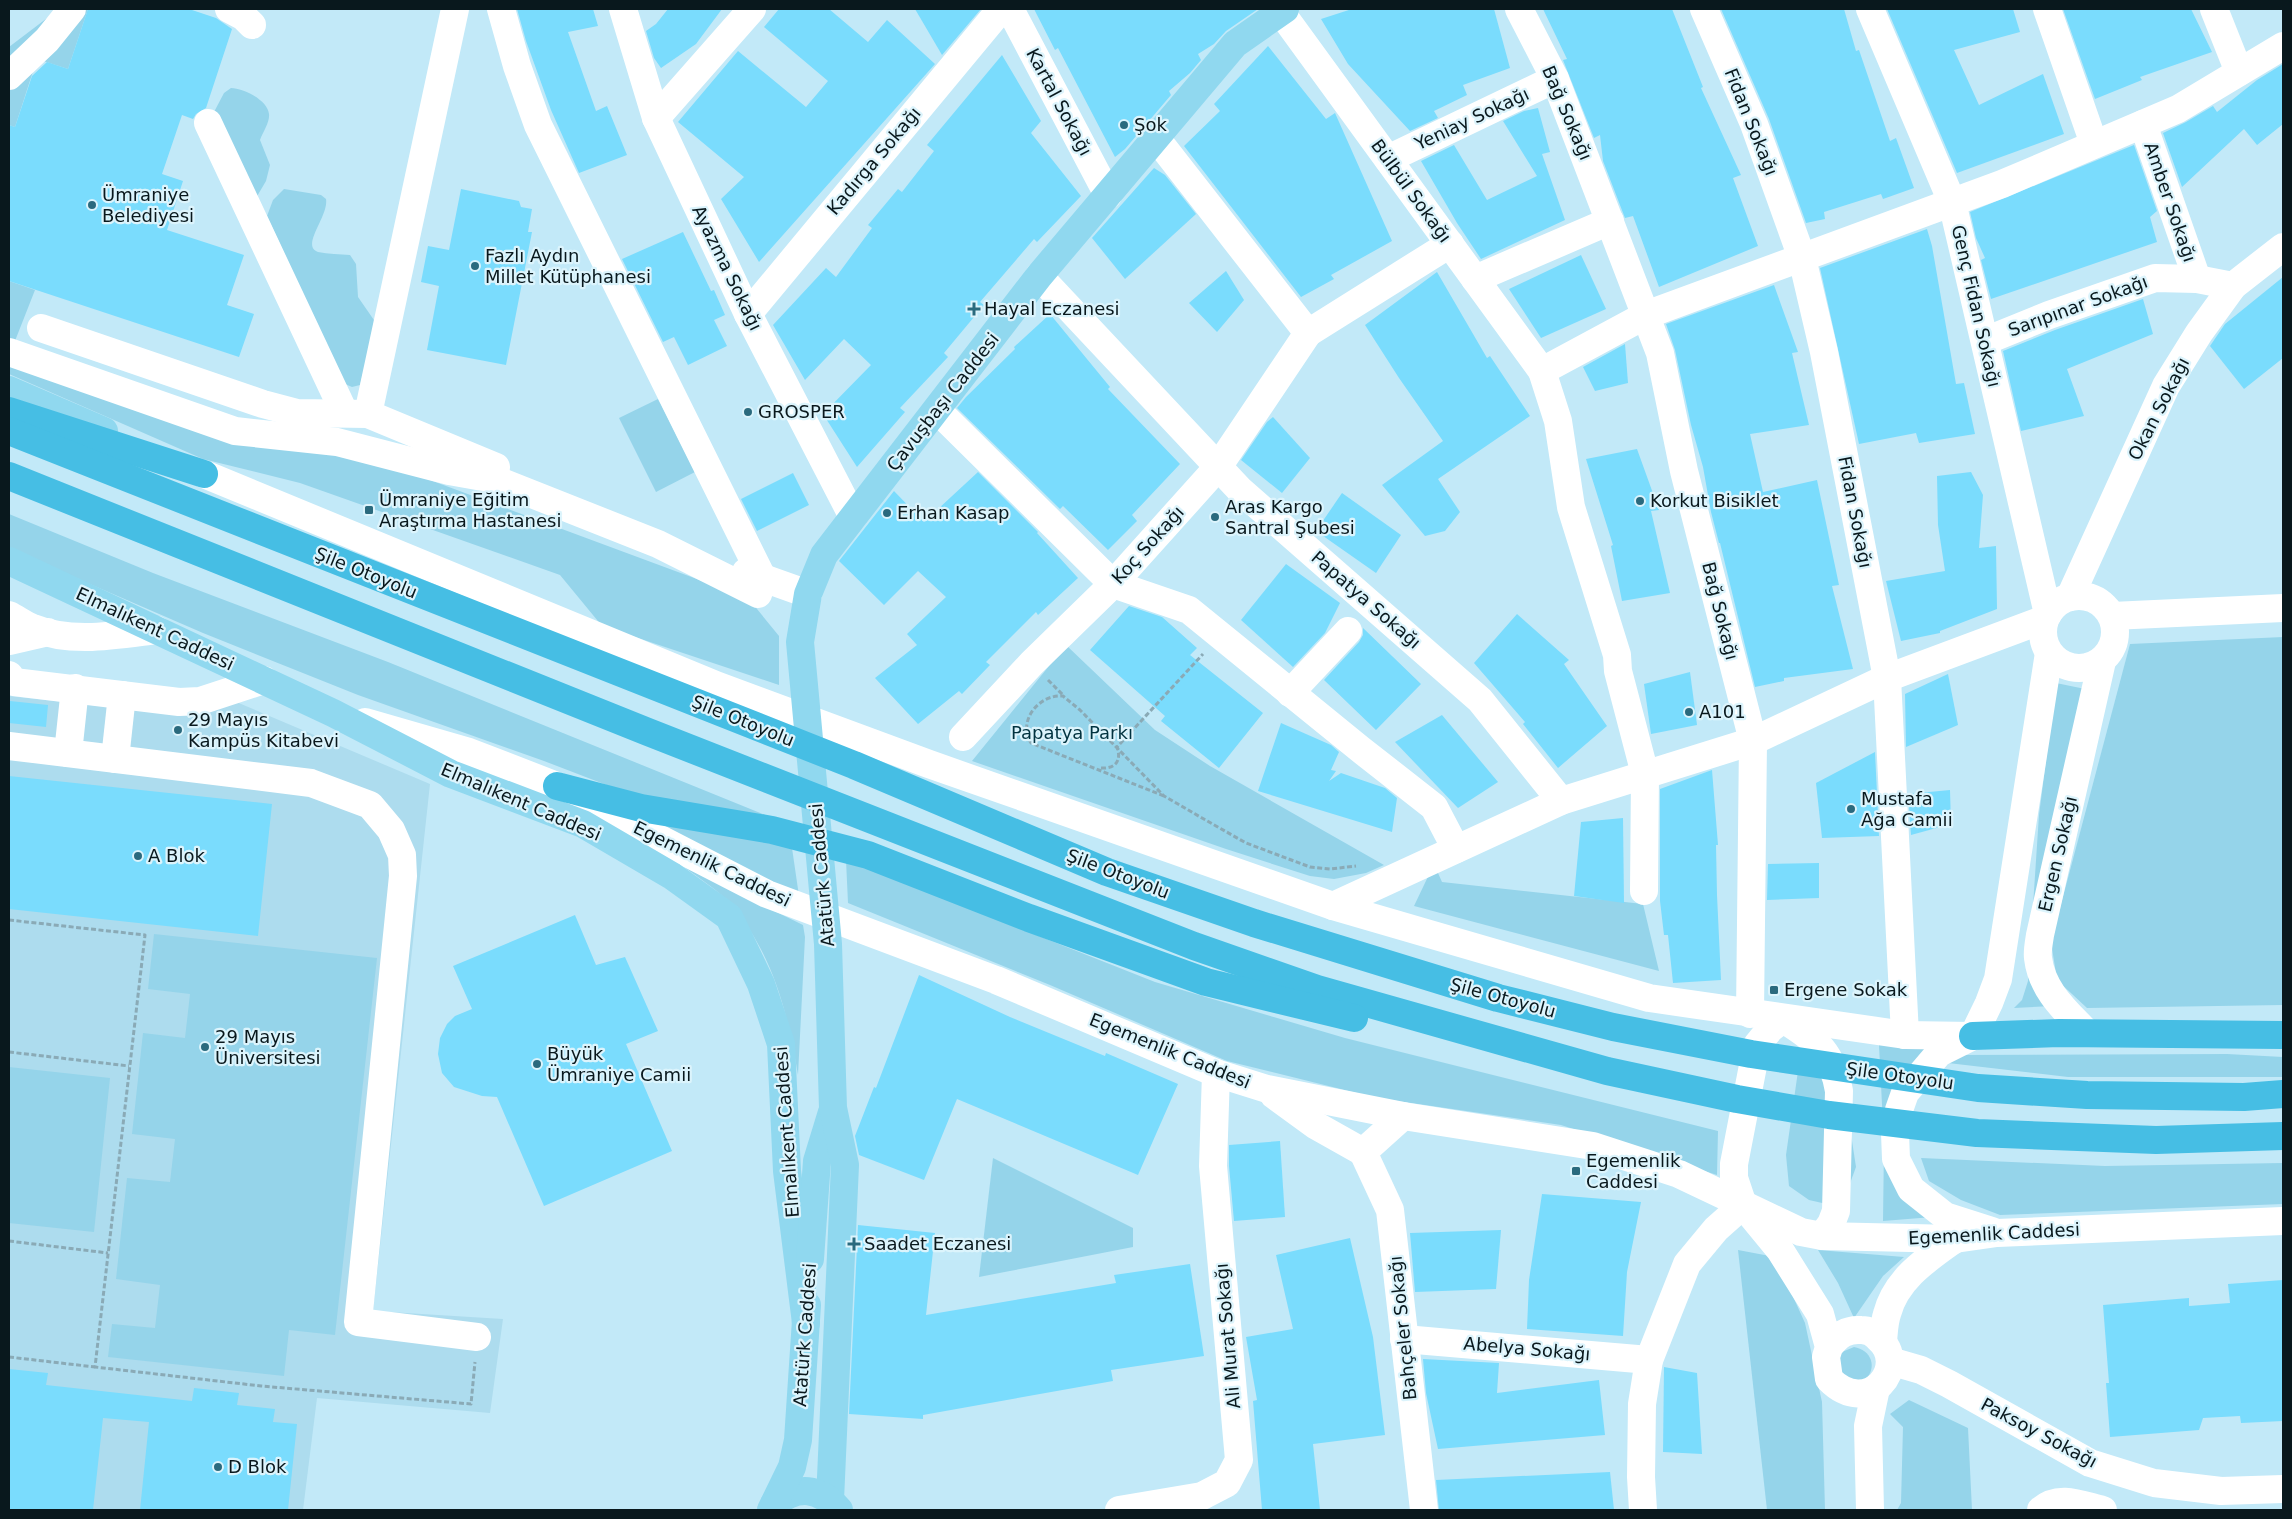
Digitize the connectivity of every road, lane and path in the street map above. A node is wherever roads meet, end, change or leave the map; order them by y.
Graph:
1 (66, 9) edge
2 (72, 9) edge
3 (229, 9) edge
4 (455, 9) edge
5 (501, 9) edge
6 (623, 9) edge
7 (752, 9) edge
8 (1001, 9) edge
9 (1010, 9) edge
10 (1519, 9) edge
11 (1704, 9) edge
12 (1870, 9) edge
13 (2047, 9) edge
14 (2214, 9) edge
15 (1283, 10) edge
16 (252, 25) dead end
17 (2283, 46) edge
18 (9, 60) edge
19 (2239, 72) junction
20 (9, 76) edge
21 (1555, 79) junction
22 (656, 118) junction
23 (208, 123) dead end
24 (2143, 124) junction
25 (1156, 138) junction
26 (2094, 144) junction
27 (1388, 159) junction
28 (1108, 195) junction
29 (1952, 202) junction
30 (1610, 221) junction
31 (1450, 244) junction
32 (2283, 247) edge
33 (1802, 258) junction
34 (1039, 276) junction
35 (1475, 279) junction
36 (2197, 279) junction
37 (2233, 286) junction
38 (748, 314) junction
39 (1646, 315) junction
40 (41, 328) dead end
41 (1308, 332) junction
42 (9, 339) edge
43 (1985, 341) junction
44 (9, 352) edge
45 (1542, 371) junction
46 (9, 390) edge
47 (937, 410) junction
48 (9, 411) edge
49 (356, 413) junction
50 (9, 431) edge
51 (474, 458) junction
52 (1218, 467) junction
53 (204, 474) junction
54 (9, 476) edge
55 (853, 517) junction
56 (9, 561) edge
57 (764, 579) junction
58 (1113, 584) junction
59 (808, 594) junction
60 (2070, 597) junction
61 (2283, 608) edge
62 (9, 615) edge
63 (2046, 616) junction
64 (2112, 616) junction
65 (157, 630) junction
66 (1348, 631) dead end
67 (48, 632) junction
68 (1220, 635) junction
69 (9, 641) edge
70 (800, 642) joint
71 (2049, 653) junction
72 (2102, 661) junction
73 (9, 675) edge
74 (1887, 678) junction
75 (264, 680) junction
76 (75, 688) junction
77 (1290, 693) junction
78 (122, 695) junction
79 (333, 713) junction
80 (963, 737) dead end
81 (1754, 741) junction
82 (9, 746) edge
83 (1117, 747) junction
84 (68, 754) junction
85 (115, 759) junction
86 (1098, 768) junction
87 (1645, 774) junction
88 (557, 786) junction
89 (1164, 796) junction
90 (814, 798) junction
91 (1560, 801) junction
92 (1456, 849) junction
93 (1390, 880) junction
94 (1644, 891) dead end
95 (1333, 906) junction
96 (9, 920) edge
97 (1750, 1014) junction
98 (1783, 1019) junction
99 (2087, 1033) junction
100 (1906, 1035) junction
101 (2283, 1035) edge
102 (1972, 1036) junction
103 (9, 1052) edge
104 (129, 1066) junction
105 (1607, 1071) junction
106 (1216, 1074) junction
107 (1267, 1089) junction
108 (2283, 1094) edge
109 (833, 1108) junction
110 (1403, 1116) junction
111 (2283, 1136) edge
112 (1363, 1152) junction
113 (817, 1161) junction
114 (845, 1165) junction
115 (1743, 1205) junction
116 (2283, 1221) edge
117 (1997, 1233) junction
118 (1822, 1236) junction
119 (1955, 1239) junction
120 (9, 1241) edge
121 (108, 1253) junction
122 (806, 1323) junction
123 (477, 1336) joint
124 (1404, 1339) junction
125 (1829, 1347) junction
126 (1886, 1351) junction
127 (9, 1357) edge
128 (1649, 1360) junction
129 (95, 1367) junction
130 (1876, 1388) junction
131 (2283, 1488) edge
132 (834, 1505) edge
133 (773, 1507) edge
134 (1119, 1510) edge
135 (1424, 1510) edge
136 (1643, 1510) edge
137 (1870, 1510) edge
138 (2041, 1510) edge
139 (2103, 1510) edge

1 - 18 street
2 - 20 street
3 - 16 street
4 - 49 street
5 - 57 street
6 - 22 street, Ayazma Sokağı
7 - 22 street
8 - 38 street, Kadırga Sokağı
9 - 28 street, Kartal Sokağı
10 - 21 street, Bağ Sokağı
11 - 33 street, Fidan Sokağı
12 - 29 street, Genç Fidan Sokağı
13 - 26 street
14 - 19 street
15 - 25 main road, Çavuşbaşı Caddesi
15 - 27 street, Bülbül Sokağı
17 - 19 street
19 - 24 street
21 - 27 street, Yeniay Sokağı
21 - 30 street, Bağ Sokağı
22 - 38 street, Ayazma Sokağı
23 - 49 street
24 - 26 street
24 - 36 street, Amber Sokağı
25 - 28 main road, Çavuşbaşı Caddesi
25 - 41 street
26 - 29 street
27 - 31 street, Bülbül Sokağı
28 - 34 main road, Çavuşbaşı Caddesi
29 - 33 street
29 - 43 street, Genç Fidan Sokağı
30 - 35 street
30 - 39 street, Bağ Sokağı
31 - 35 street, Bülbül Sokağı
31 - 41 street
32 - 37 street, Okan Sokağı
33 - 39 street
33 - 74 street, Fidan Sokağı
34 - 47 main road, Çavuşbaşı Caddesi
34 - 52 street, Papatya Sokağı
35 - 45 street, Bülbül Sokağı
36 - 37 street, Sarıpınar Sokağı
36 - 43 street, Sarıpınar Sokağı
37 - 60 street, Okan Sokağı
38 - 55 street, Ayazma Sokağı
39 - 45 street
39 - 81 street, Bağ Sokağı
40 - 49 street
41 - 52 street, Koç Sokağı
42 - 51 street
43 - 63 street, Genç Fidan Sokağı
44 - 57 street
45 - 87 street, Bülbül Sokağı
46 - 53 main road
47 - 55 main road, Çavuşbaşı Caddesi
47 - 58 street
48 - 53 highway
49 - 51 street
50 - 108 highway, Şile Otoyolu
51 - 57 street
52 - 58 street, Koç Sokağı
52 - 91 street, Papatya Sokağı
53 - 95 street
54 - 90 highway
55 - 59 main road, Çavuşbaşı Caddesi
56 - 65 main road, Elmalıkent Caddesi
57 - 59 street
58 - 68 street
58 - 80 street, Koç Sokağı
59 - 70 main road, Çavuşbaşı Caddesi
60 - 63 street
60 - 64 street
61 - 64 street
62 - 67 street
63 - 71 street
63 - 74 street
64 - 72 street
65 - 67 street
65 - 75 main road, Elmalıkent Caddesi
66 - 77 street, Papatya Sokağı
67 - 69 street
68 - 77 street
68 - 83 path
70 - 90 main road, Atatürk Caddesi
71 - 72 street
71 - 102 street, Ergen Sokağı
72 - 99 street, Ergen Sokağı
73 - 76 street
74 - 81 street
74 - 100 street, Fidan Sokağı
75 - 78 street
75 - 79 main road, Elmalıkent Caddesi
76 - 78 street
76 - 84 street
77 - 92 street
78 - 85 street
79 - 88 street, Egemenlik Caddesi
79 - 122 main road, Elmalıkent Caddesi
81 - 87 street
81 - 97 street, Bağ Sokağı
82 - 84 street
83 - 86 path
83 - 86 path
83 - 89 path
84 - 85 street
85 - 123 street
86 - 89 path
87 - 91 street
87 - 94 street, Bülbül Sokağı
88 - 105 highway
88 - 106 street, Egemenlik Caddesi
89 - 93 path
90 - 105 highway
90 - 109 main road, Atatürk Caddesi
91 - 92 street
92 - 93 street
93 - 95 street
95 - 97 street
96 - 104 path
97 - 98 street
98 - 100 street
98 - 115 street
98 - 118 street
99 - 101 highway
99 - 102 highway
100 - 102 street
102 - 117 street
103 - 104 path
104 - 121 path
105 - 111 highway
106 - 107 street, Egemenlik Caddesi
106 - 134 street, Ali Murat Sokağı
107 - 110 street, Egemenlik Caddesi
107 - 112 street
109 - 113 main road, Atatürk Caddesi
109 - 114 main road, Atatürk Caddesi
110 - 112 street
110 - 115 street, Egemenlik Caddesi
112 - 124 street, Bahçeler Sokağı
113 - 114 street
113 - 122 main road, Atatürk Caddesi
114 - 132 main road, Atatürk Caddesi
115 - 118 street, Egemenlik Caddesi
115 - 125 street
115 - 128 street
116 - 117 street, Egemenlik Caddesi
117 - 119 street, Egemenlik Caddesi
118 - 119 street, Egemenlik Caddesi
119 - 126 street
120 - 121 path
121 - 129 path
122 - 133 main road, Atatürk Caddesi
123 - 129 path
124 - 128 street, Abelya Sokağı
124 - 135 street, Bahçeler Sokağı
125 - 126 street
125 - 130 street
126 - 130 street
126 - 131 street, Paksoy Sokağı
127 - 129 path
128 - 136 street
130 - 137 street
132 - 133 main road, Atatürk Caddesi
138 - 139 street

